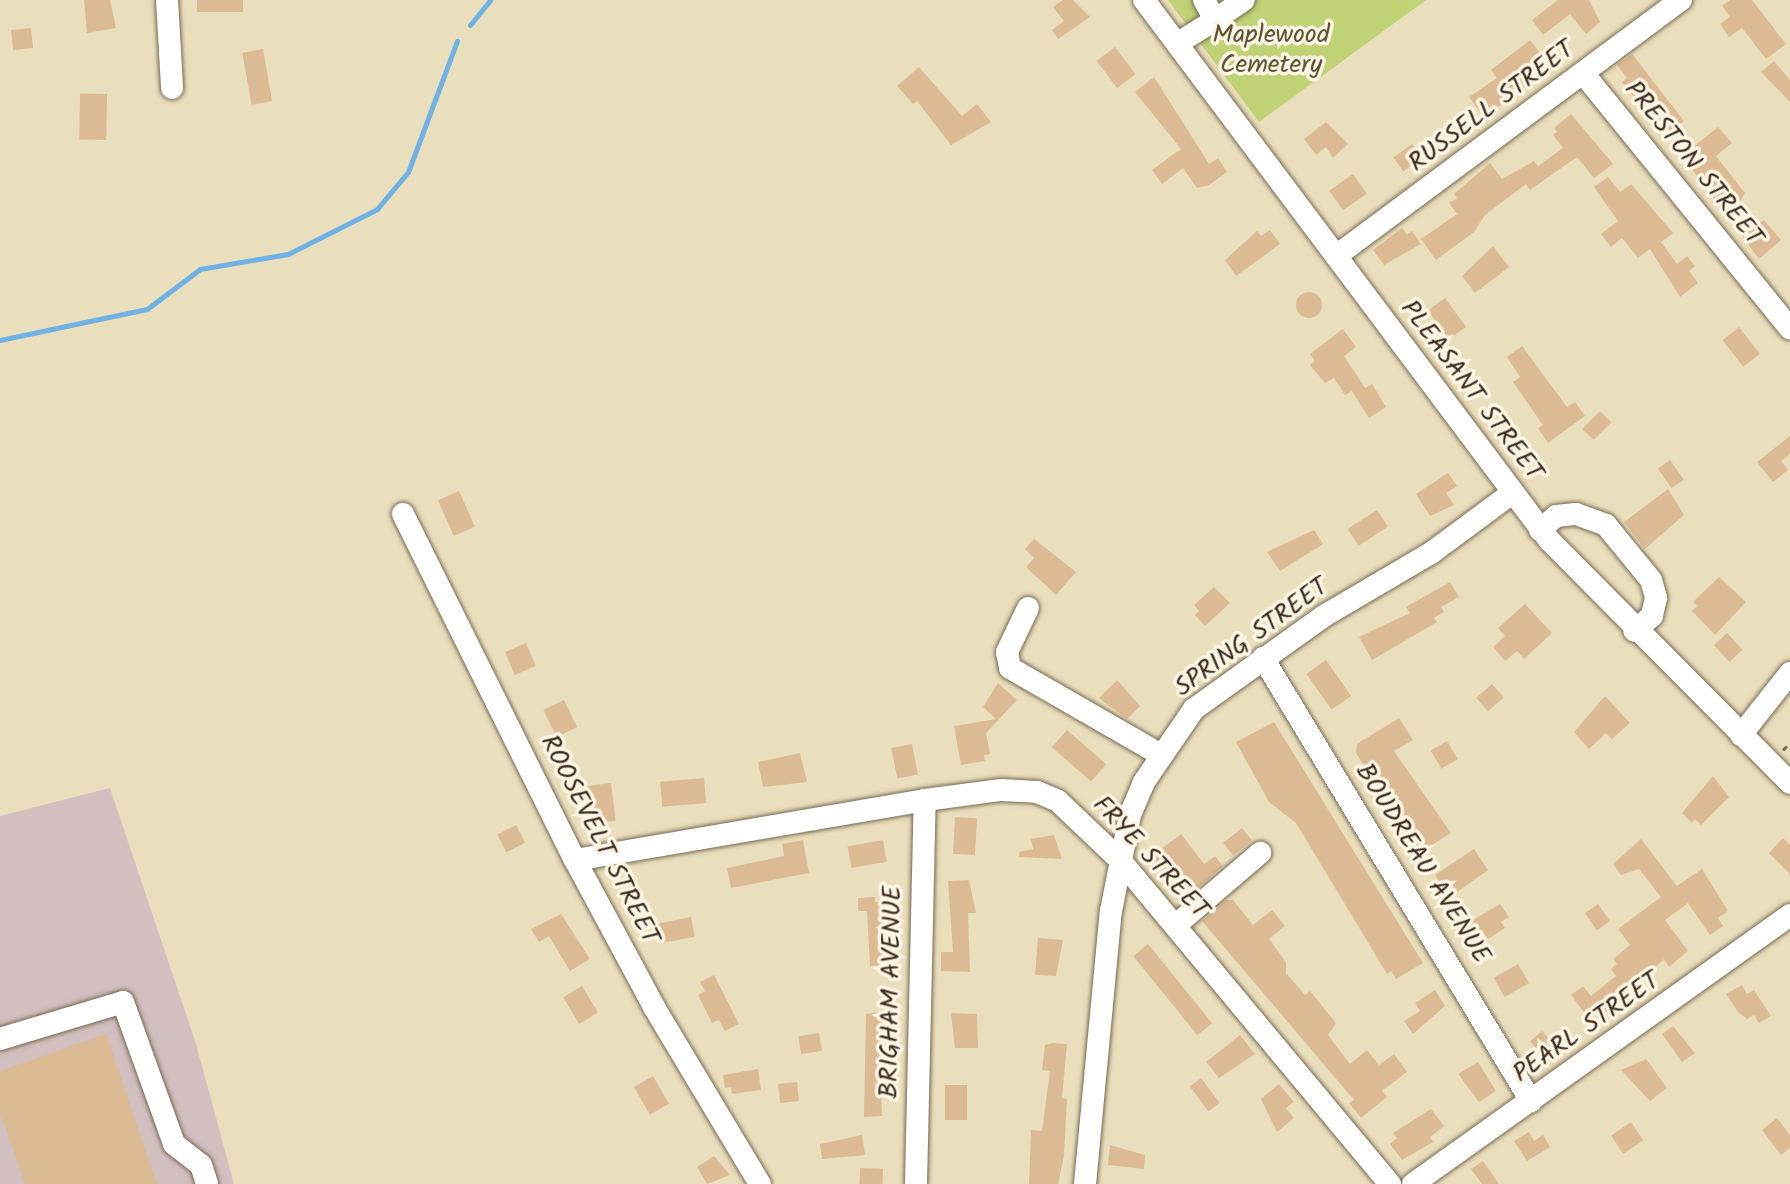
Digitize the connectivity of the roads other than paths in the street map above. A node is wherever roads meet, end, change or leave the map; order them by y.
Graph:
1 (167, 0) edge
2 (1144, 0) edge
3 (1204, 0) edge
4 (1244, 0) edge
5 (1681, 0) edge
6 (1215, 20) junction
7 (1178, 43) junction
8 (1583, 73) junction
9 (172, 88) dead end
10 (1336, 256) junction
11 (1790, 329) edge
12 (1512, 493) junction
13 (403, 514) dead end
14 (1540, 530) junction
15 (1028, 608) dead end
16 (1634, 631) junction
17 (1263, 658) junction
18 (1790, 673) edge
19 (1741, 735) junction
20 (1161, 755) junction
21 (1790, 783) edge
22 (925, 800) junction
23 (1260, 853) dead end
24 (575, 860) junction
25 (1120, 860) junction
26 (1790, 915) edge
27 (1176, 925) junction
28 (0, 1039) edge
29 (1531, 1101) junction
30 (207, 1184) edge
31 (760, 1184) edge
32 (916, 1184) edge
33 (1085, 1184) edge
34 (1390, 1184) edge
35 (1413, 1184) edge

1 - 9 street
2 - 7 street, PLEASANT STREET
3 - 6 street
4 - 6 street
5 - 8 street, RUSSELL STREET
6 - 7 street
7 - 10 street, PLEASANT STREET
8 - 10 street, RUSSELL STREET
8 - 11 street, PRESTON STREET
10 - 12 street, PLEASANT STREET
12 - 14 street, PLEASANT STREET
12 - 17 street, SPRING STREET
13 - 24 street, ROOSEVELT STREET
14 - 16 street, PLEASANT STREET
14 - 16 street
15 - 20 street
16 - 19 street, PLEASANT STREET
17 - 20 street, SPRING STREET
17 - 29 street, BOUDREAU AVENUE
18 - 19 street
19 - 21 street, PLEASANT STREET
20 - 25 street, SPRING STREET
22 - 24 street, FRYE STREET
22 - 25 street, FRYE STREET
22 - 32 street, BRIGHAM AVENUE
23 - 27 street
24 - 31 street, ROOSEVELT STREET
25 - 27 street, FRYE STREET
25 - 33 street, SPRING STREET
26 - 29 street, PEARL STREET
27 - 34 street, FRYE STREET
28 - 30 street
29 - 35 street, PEARL STREET

